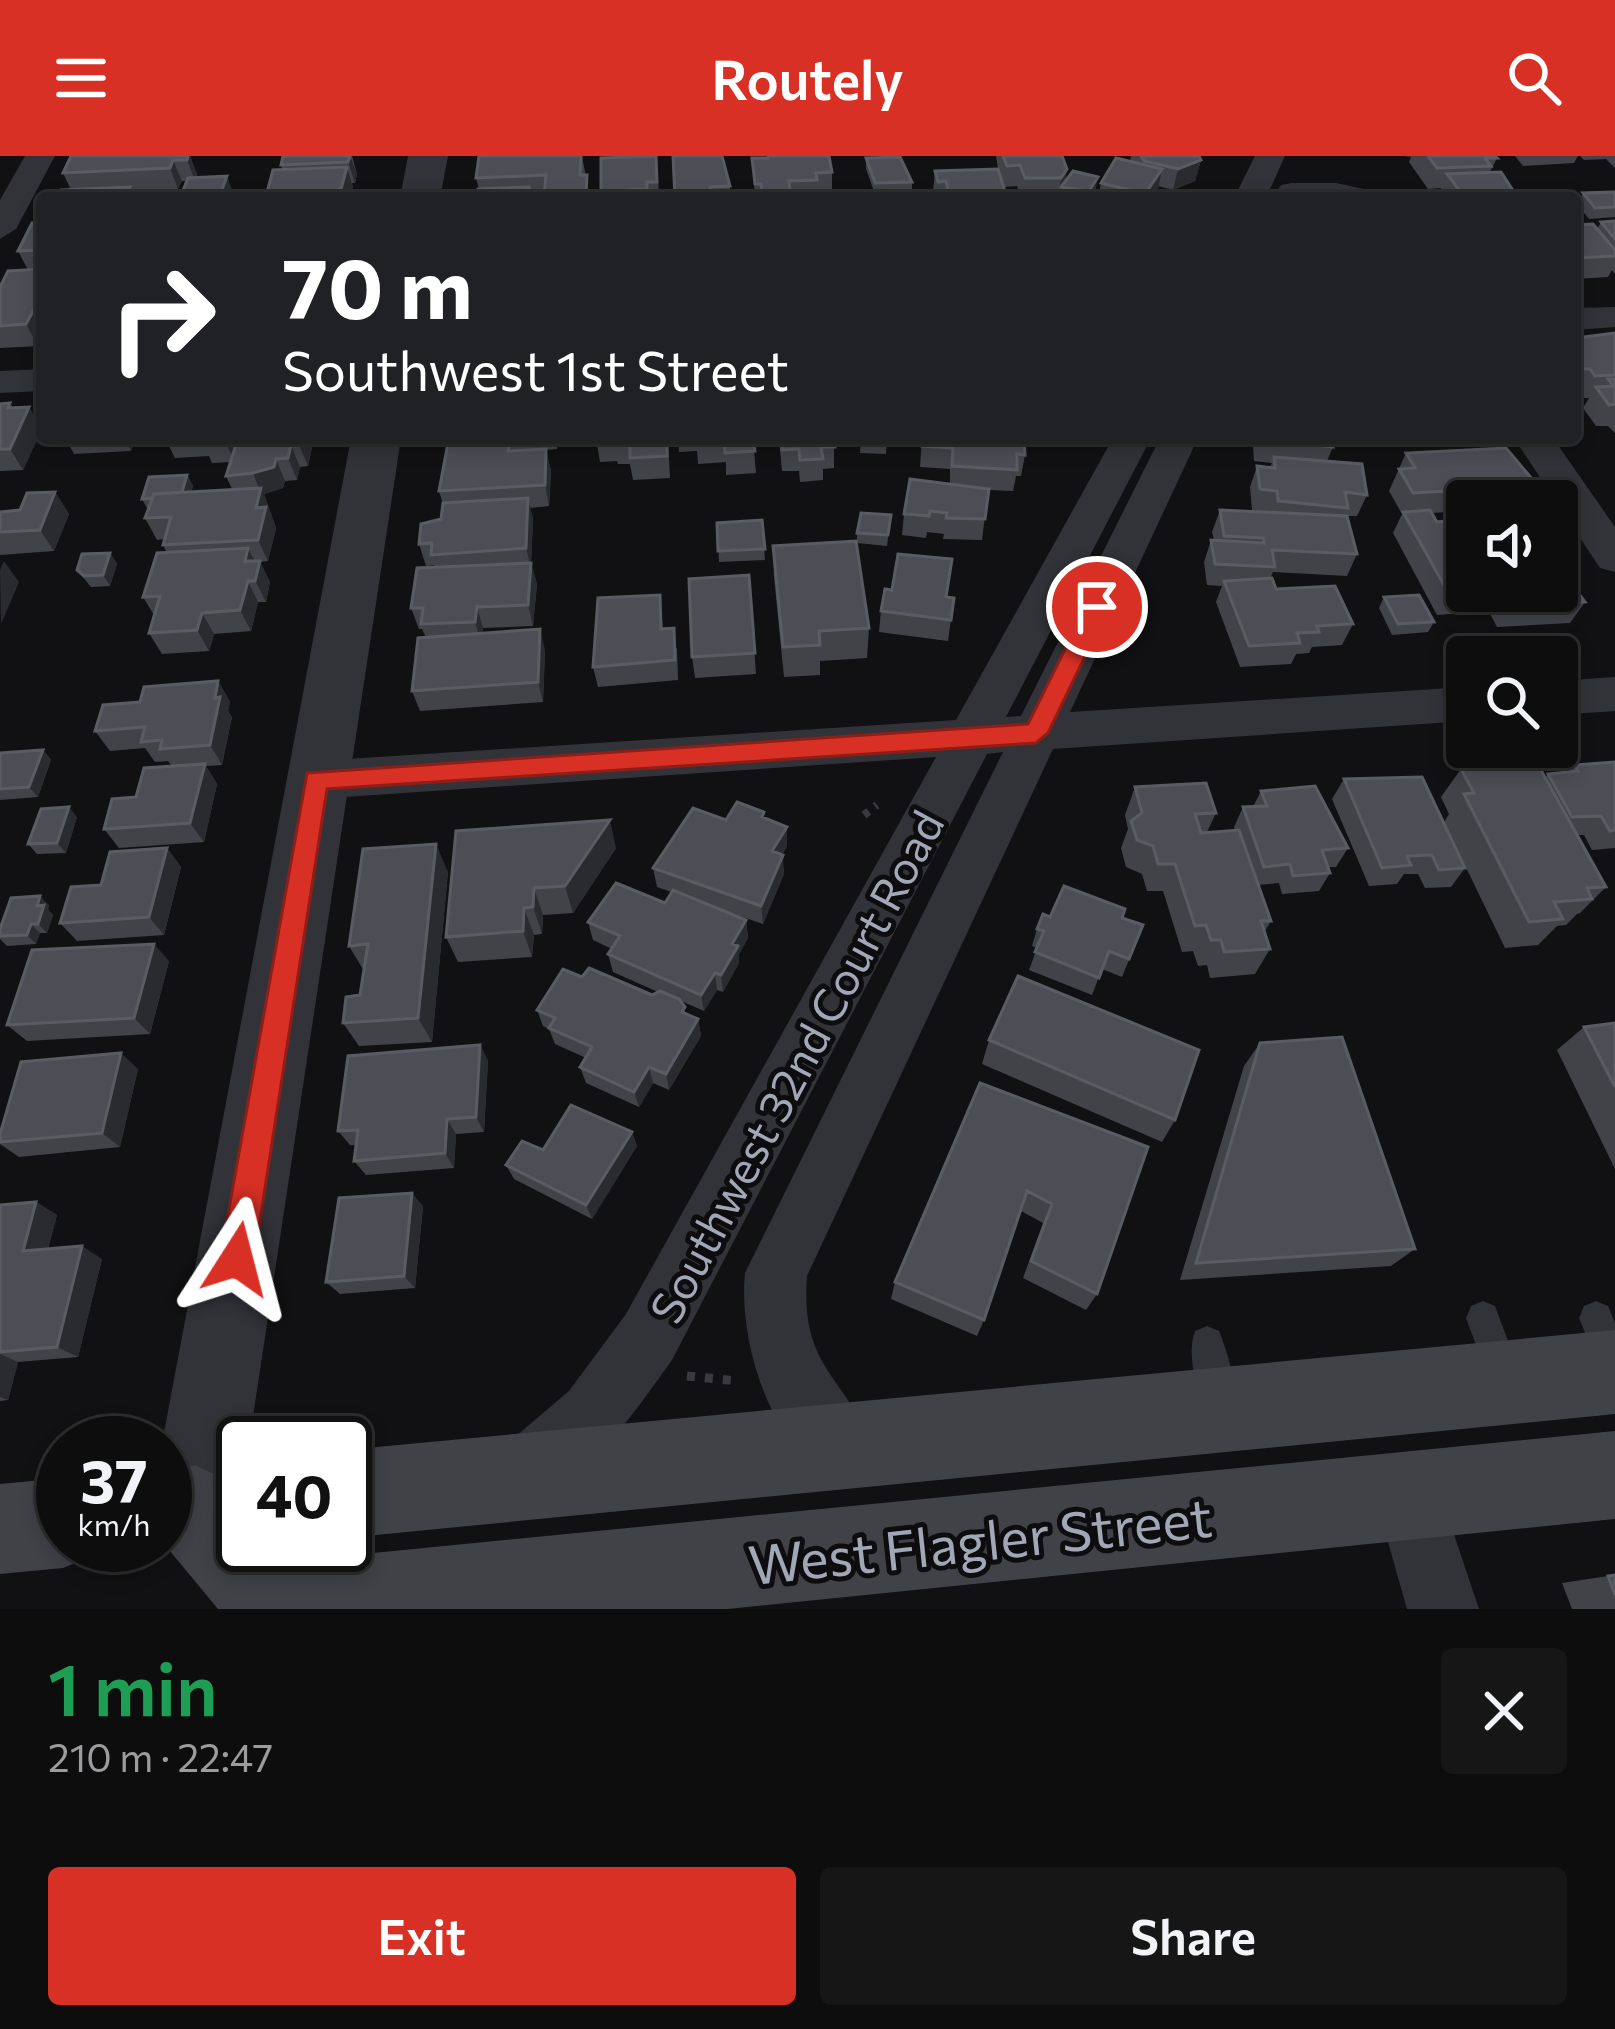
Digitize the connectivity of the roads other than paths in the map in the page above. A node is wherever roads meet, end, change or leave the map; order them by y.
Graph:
1 (40, 156) edge
2 (428, 156) edge
3 (1270, 156) edge
4 (1306, 156) edge
5 (1348, 165) dead end
6 (421, 192) edge
7 (1253, 192) edge
8 (1292, 192) edge
9 (1363, 192) edge
10 (0, 229) edge
11 (1615, 317) edge
12 (1581, 319) edge
13 (36, 380) edge
14 (0, 382) edge
15 (375, 444) edge
16 (1129, 444) edge
17 (1176, 444) edge
18 (1537, 444) edge
19 (1615, 558) edge
20 (1615, 694) edge
21 (1578, 697) edge
22 (1446, 705) edge
23 (1036, 733) junction
24 (972, 737) junction
25 (316, 780) junction
26 (1608, 1351) edge
27 (840, 1447) junction
28 (523, 1475) junction
29 (1615, 1475) edge
30 (372, 1491) edge
31 (1408, 1496) junction
32 (201, 1509) edge
33 (36, 1525) edge
34 (0, 1528) edge
35 (699, 1588) edge
36 (517, 1597) edge
37 (293, 1608) edge
38 (272, 1609) edge
39 (1443, 1609) edge

1 - 10 street
2 - 6 street
3 - 7 street
4 - 8 street
5 - 9 street
11 - 12 street
13 - 14 street
15 - 25 street
16 - 24 street, Southwest 32nd Court Road
17 - 23 street, Southwest 32nd Court Road
18 - 19 street
20 - 21 street
22 - 23 street
23 - 24 street
23 - 27 street, Southwest 32nd Court Road
24 - 25 street
24 - 28 street, Southwest 32nd Court Road
25 - 32 street
26 - 27 main road
27 - 28 main road
28 - 30 main road
29 - 31 main road, West Flagler Street
31 - 35 main road, West Flagler Street
31 - 39 street
32 - 37 main road
33 - 34 main road
35 - 36 main road, West Flagler Street
36 - 37 main road, West Flagler Street
37 - 38 main road, West Flagler Street

